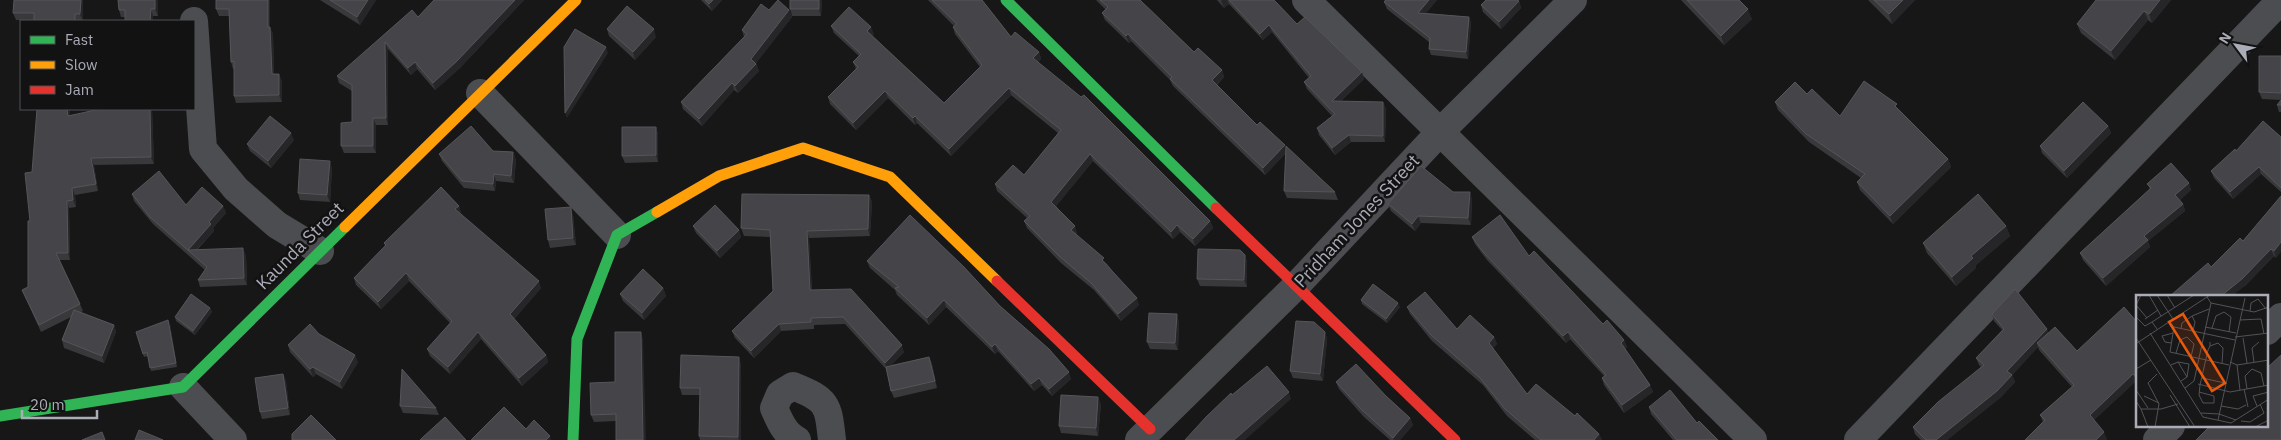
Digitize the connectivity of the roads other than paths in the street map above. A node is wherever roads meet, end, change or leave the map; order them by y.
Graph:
1 (192, 0) edge
2 (1006, 0) edge
3 (1306, 0) edge
4 (1573, 0) edge
5 (2280, 1) edge
6 (566, 3) edge
7 (194, 20) edge
8 (195, 35) edge
9 (480, 93) junction
10 (1441, 131) junction
11 (616, 235) junction
12 (320, 251) junction
13 (1295, 287) junction
14 (2281, 317) edge
15 (2268, 330) edge
16 (183, 387) junction
17 (0, 416) edge
18 (2169, 428) edge
19 (1145, 434) edge
20 (233, 440) edge
21 (573, 440) edge
22 (797, 440) edge
23 (832, 440) edge
24 (1455, 440) edge
25 (1753, 440) edge
26 (1858, 440) edge
27 (2157, 440) edge

1 - 7 street
2 - 13 street
3 - 10 street
4 - 10 street, Pridham Jones Street
5 - 26 street
6 - 9 street, Kaunda Street
8 - 12 street
9 - 11 street
9 - 12 street, Kaunda Street
10 - 13 street, Pridham Jones Street
10 - 25 street
11 - 19 street
11 - 21 street
12 - 16 street, Kaunda Street
13 - 19 street, Pridham Jones Street
13 - 24 street
14 - 15 street
16 - 17 street
16 - 20 street
18 - 27 street
22 - 23 street

